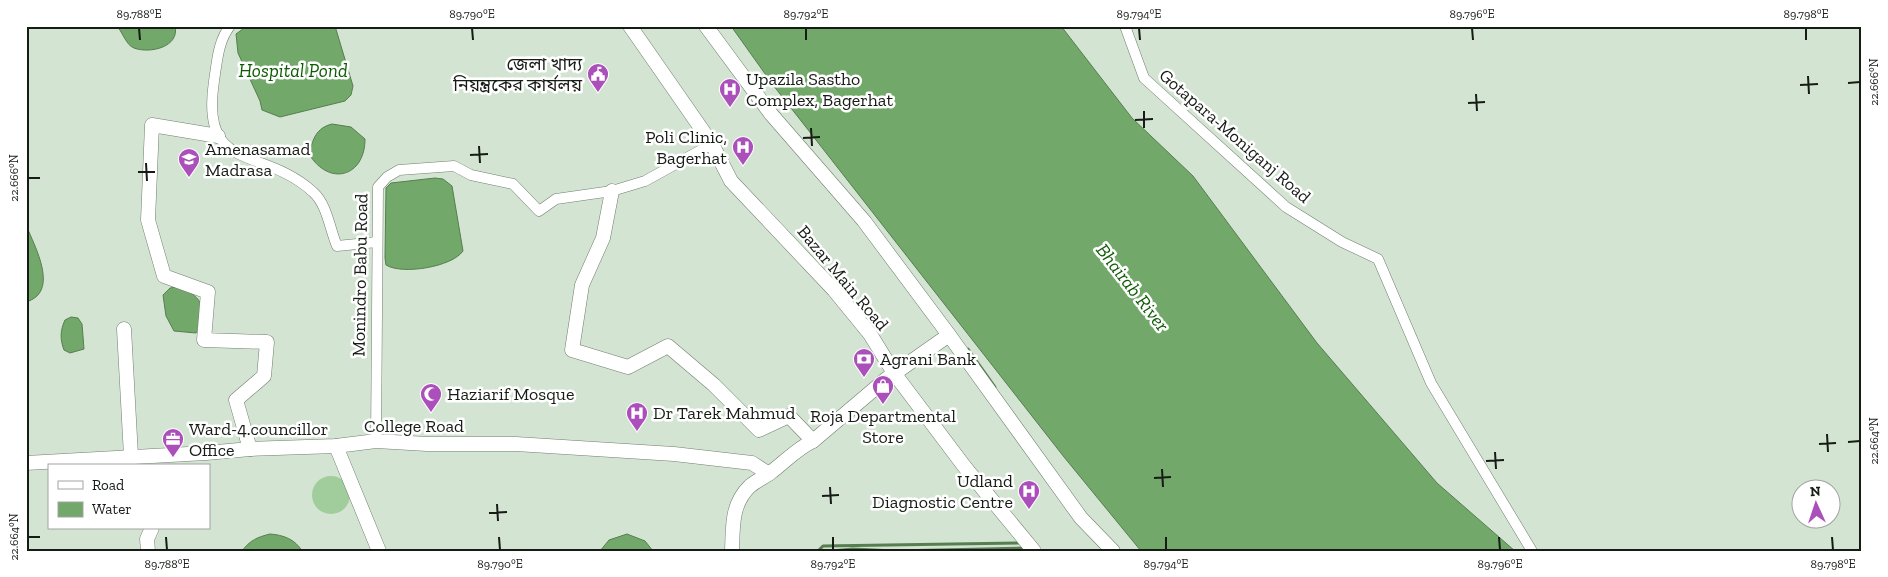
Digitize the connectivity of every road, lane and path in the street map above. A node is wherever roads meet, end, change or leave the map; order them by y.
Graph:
1 (230, 26) edge
2 (630, 26) edge
3 (706, 26) edge
4 (1125, 26) edge
5 (218, 136) junction
6 (712, 144) junction
7 (612, 191) junction
8 (377, 242) junction
9 (124, 328) dead end
10 (949, 335) junction
11 (894, 373) junction
12 (376, 441) junction
13 (813, 441) junction
14 (336, 446) junction
15 (250, 448) junction
16 (206, 453) junction
17 (131, 456) junction
18 (26, 463) edge
19 (198, 464) edge
20 (769, 474) junction
21 (151, 530) edge
22 (148, 551) edge
23 (379, 551) edge
24 (732, 551) edge
25 (1034, 551) edge
26 (1113, 551) edge
27 (1532, 551) edge

1 - 5 street
2 - 6 street, Bazar Main Road
3 - 10 street
4 - 27 street, Gotapara-Moniganj Road
5 - 8 street
5 - 15 street
6 - 7 street, Monindro Babu Road
6 - 11 street, Bazar Main Road
7 - 8 street, Monindro Babu Road
7 - 13 street
8 - 12 street, Monindro Babu Road
9 - 17 street
10 - 11 street
10 - 26 street
11 - 13 street
11 - 25 street, Bazar Main Road
12 - 14 street, College Road
12 - 20 street, College Road
13 - 20 street
14 - 15 street, College Road
14 - 23 street
15 - 16 street, College Road
16 - 17 street, College Road
16 - 19 street
17 - 18 street, College Road
20 - 24 street
21 - 22 street

